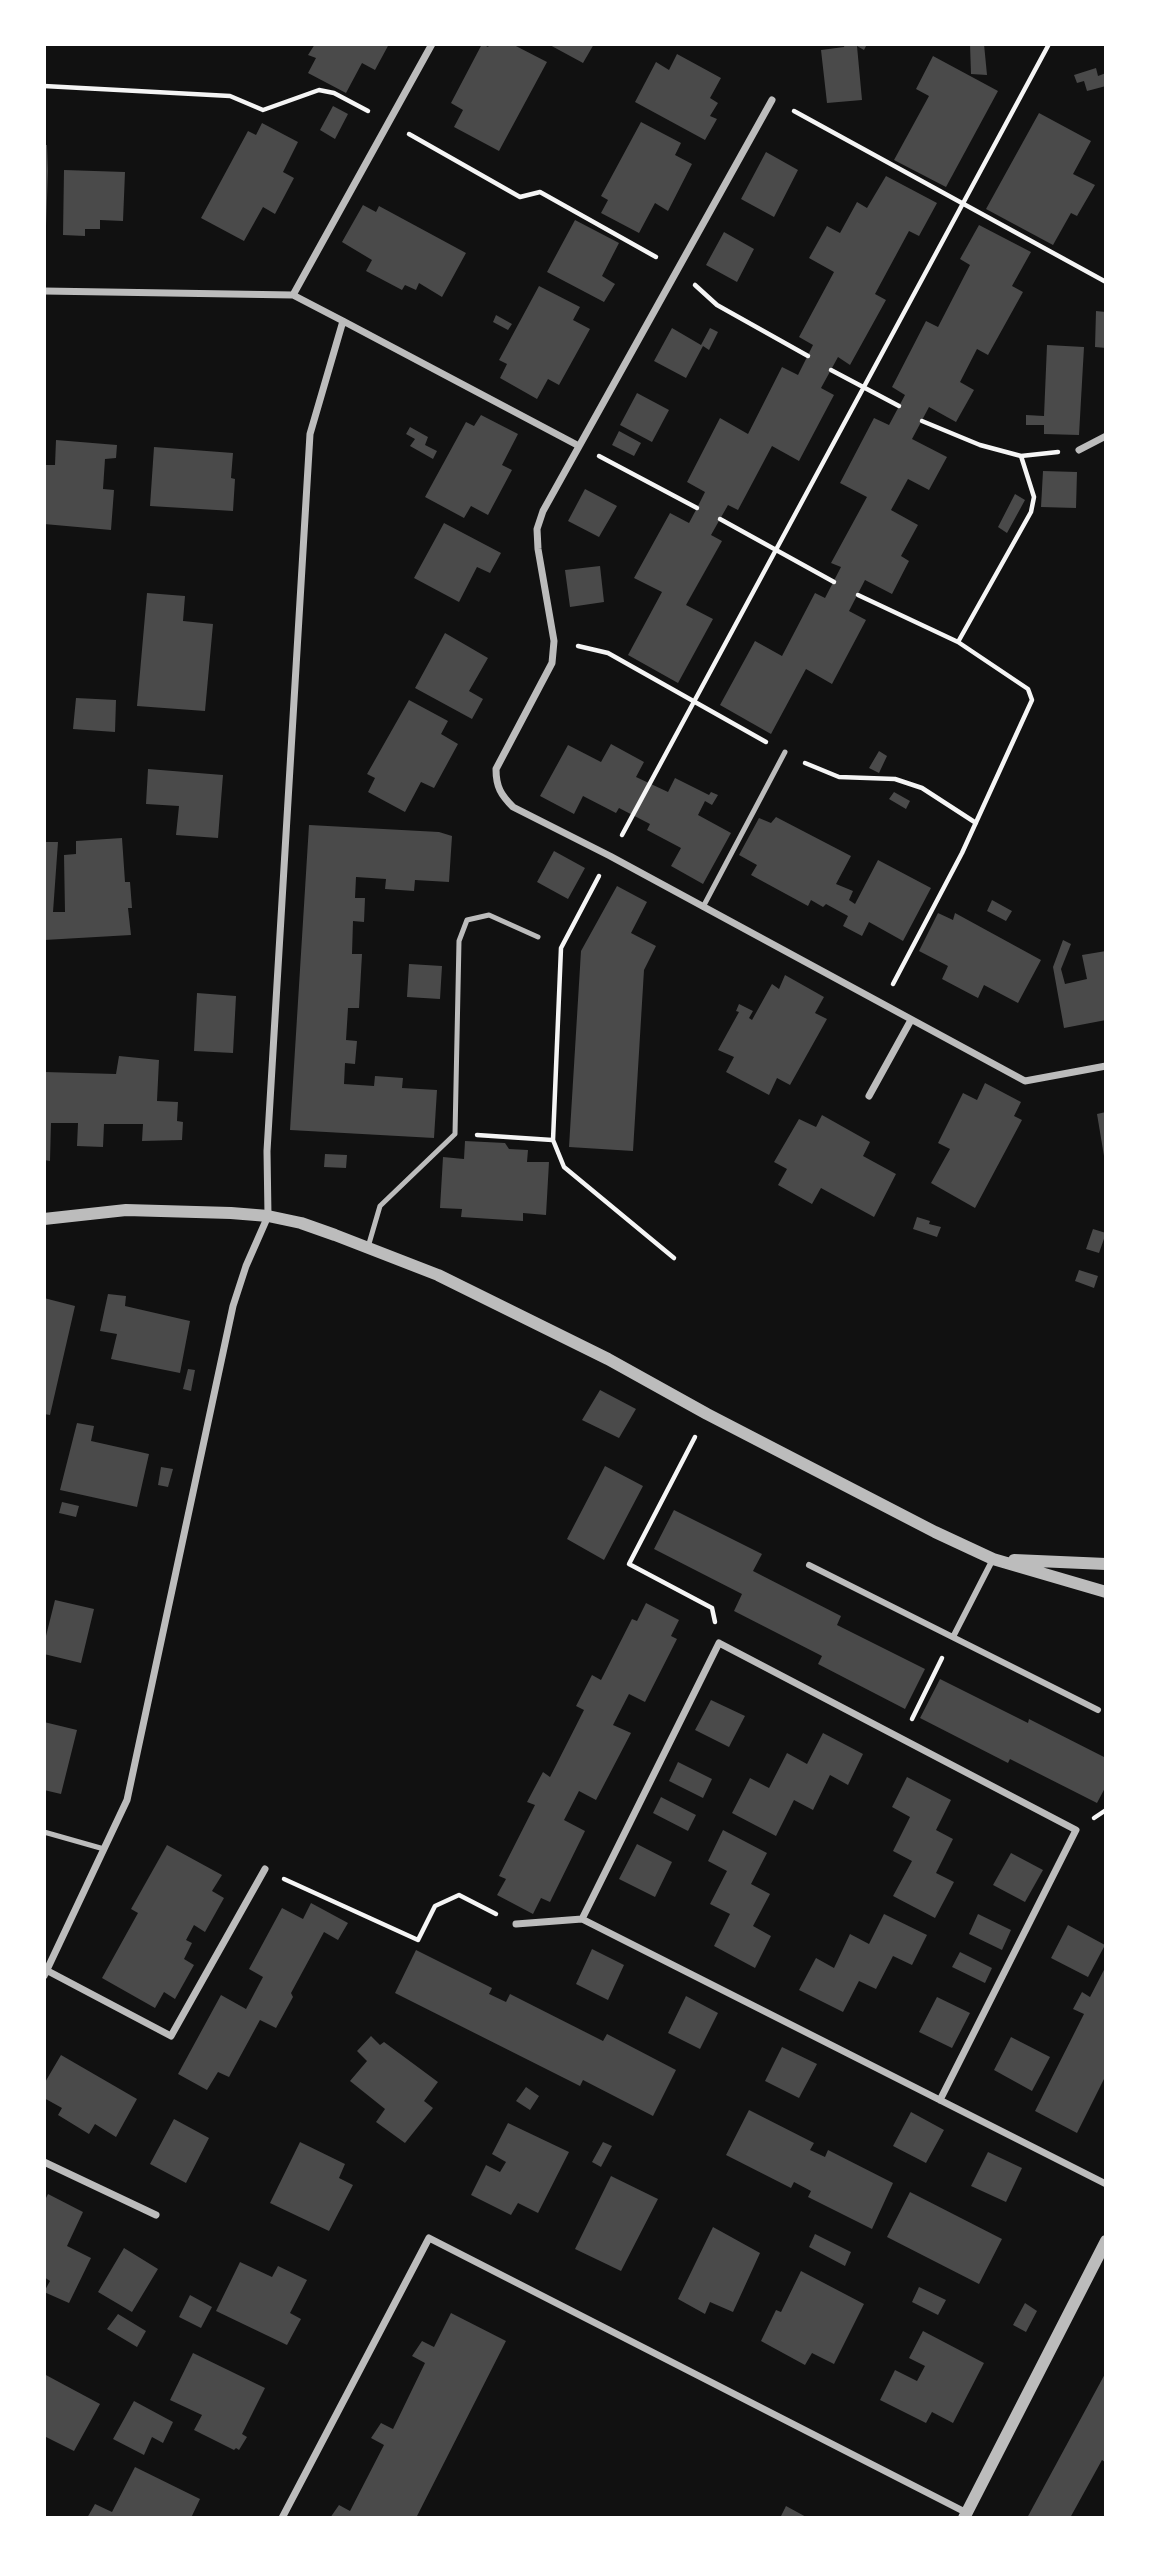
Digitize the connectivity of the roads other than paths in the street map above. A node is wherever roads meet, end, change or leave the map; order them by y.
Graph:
1 (432, 44) edge
2 (772, 100) road end
3 (44, 291) edge
4 (293, 295) junction
5 (343, 321) junction
6 (1106, 436) edge
7 (579, 446) junction
8 (1079, 450) road end
9 (785, 752) road end
10 (703, 907) junction
11 (538, 937) dead end
12 (911, 1020) junction
13 (1106, 1066) edge
14 (869, 1097) dead end
15 (268, 1216) junction
16 (44, 1219) edge
17 (368, 1247) junction
18 (993, 1559) junction
19 (1106, 1564) edge
20 (809, 1565) dead end
21 (1106, 1592) edge
22 (953, 1637) junction
23 (1098, 1710) dead end
24 (44, 1832) edge
25 (104, 1849) junction
26 (265, 1869) road end
27 (582, 1919) junction
28 (516, 1924) road end
29 (45, 1973) edge
30 (940, 2100) junction
31 (44, 2162) edge
32 (1106, 2184) edge
33 (156, 2215) dead end
34 (1106, 2241) edge
35 (965, 2516) edge
36 (282, 2518) edge

1 - 4 street
2 - 7 street
3 - 4 street
4 - 5 street
5 - 7 street
5 - 15 street
6 - 8 street
7 - 10 street
9 - 10 lane
10 - 12 street
11 - 17 lane
12 - 13 street
12 - 14 street
15 - 16 street
15 - 17 street
15 - 25 street
17 - 18 street
18 - 19 street
18 - 21 street
18 - 22 street
20 - 22 street
22 - 23 street
24 - 25 lane
25 - 29 street
26 - 29 street
27 - 28 street
27 - 30 street
27 - 30 street
30 - 32 street
31 - 33 street
34 - 35 street
35 - 36 street

